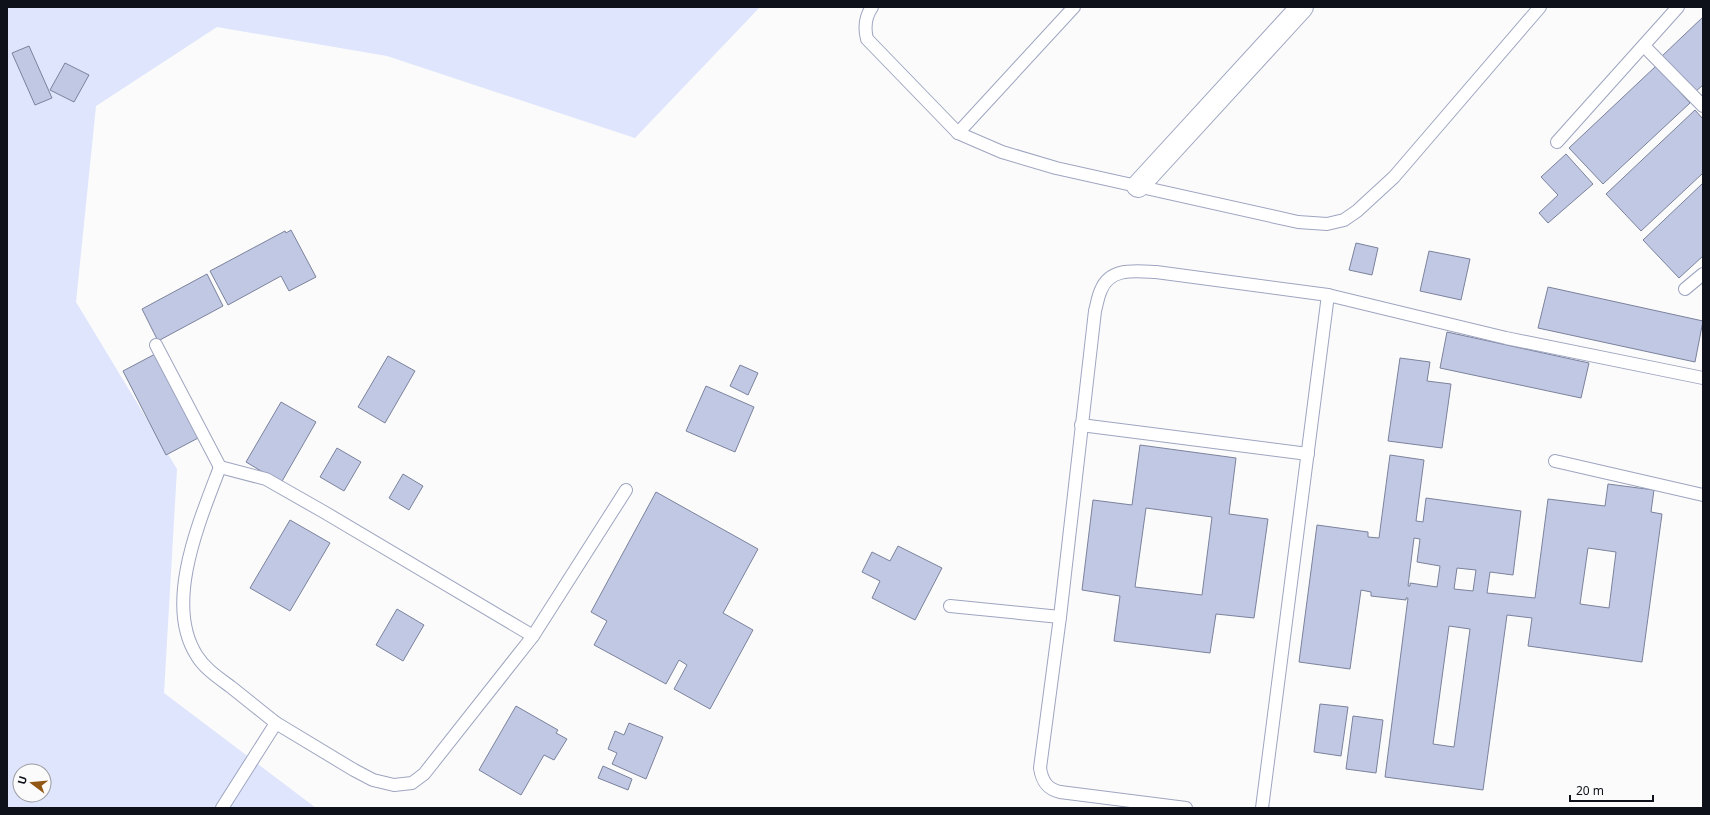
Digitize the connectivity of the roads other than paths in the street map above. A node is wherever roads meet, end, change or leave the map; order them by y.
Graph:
1 (872, 7) edge
2 (1074, 7) edge
3 (1302, 7) edge
4 (1540, 7) edge
5 (1678, 7) edge
6 (1644, 46) junction
7 (1703, 106) edge
8 (958, 133) junction
9 (1557, 142) dead end
10 (1138, 186) junction
11 (1703, 274) edge
12 (1685, 289) dead end
13 (1328, 295) junction
14 (156, 345) dead end
15 (1703, 378) edge
16 (1081, 425) junction
17 (1308, 454) junction
18 (1555, 461) dead end
19 (220, 467) junction
20 (626, 490) dead end
21 (1703, 495) edge
22 (950, 606) dead end
23 (1060, 617) junction
24 (532, 636) junction
25 (276, 723) junction
26 (1122, 804) edge
27 (222, 808) edge
28 (1186, 808) edge
29 (1262, 808) edge

1 - 8 lane
2 - 8 lane
3 - 10 street
4 - 10 lane
5 - 6 lane
6 - 7 lane
6 - 9 lane
8 - 10 lane
11 - 12 lane
13 - 15 lane
13 - 16 lane
13 - 17 lane
14 - 19 lane
16 - 17 lane
16 - 23 lane
17 - 29 lane
18 - 21 lane
19 - 24 lane
19 - 25 lane
20 - 24 lane
22 - 23 lane
23 - 26 lane
24 - 25 lane
25 - 27 lane
26 - 28 lane

